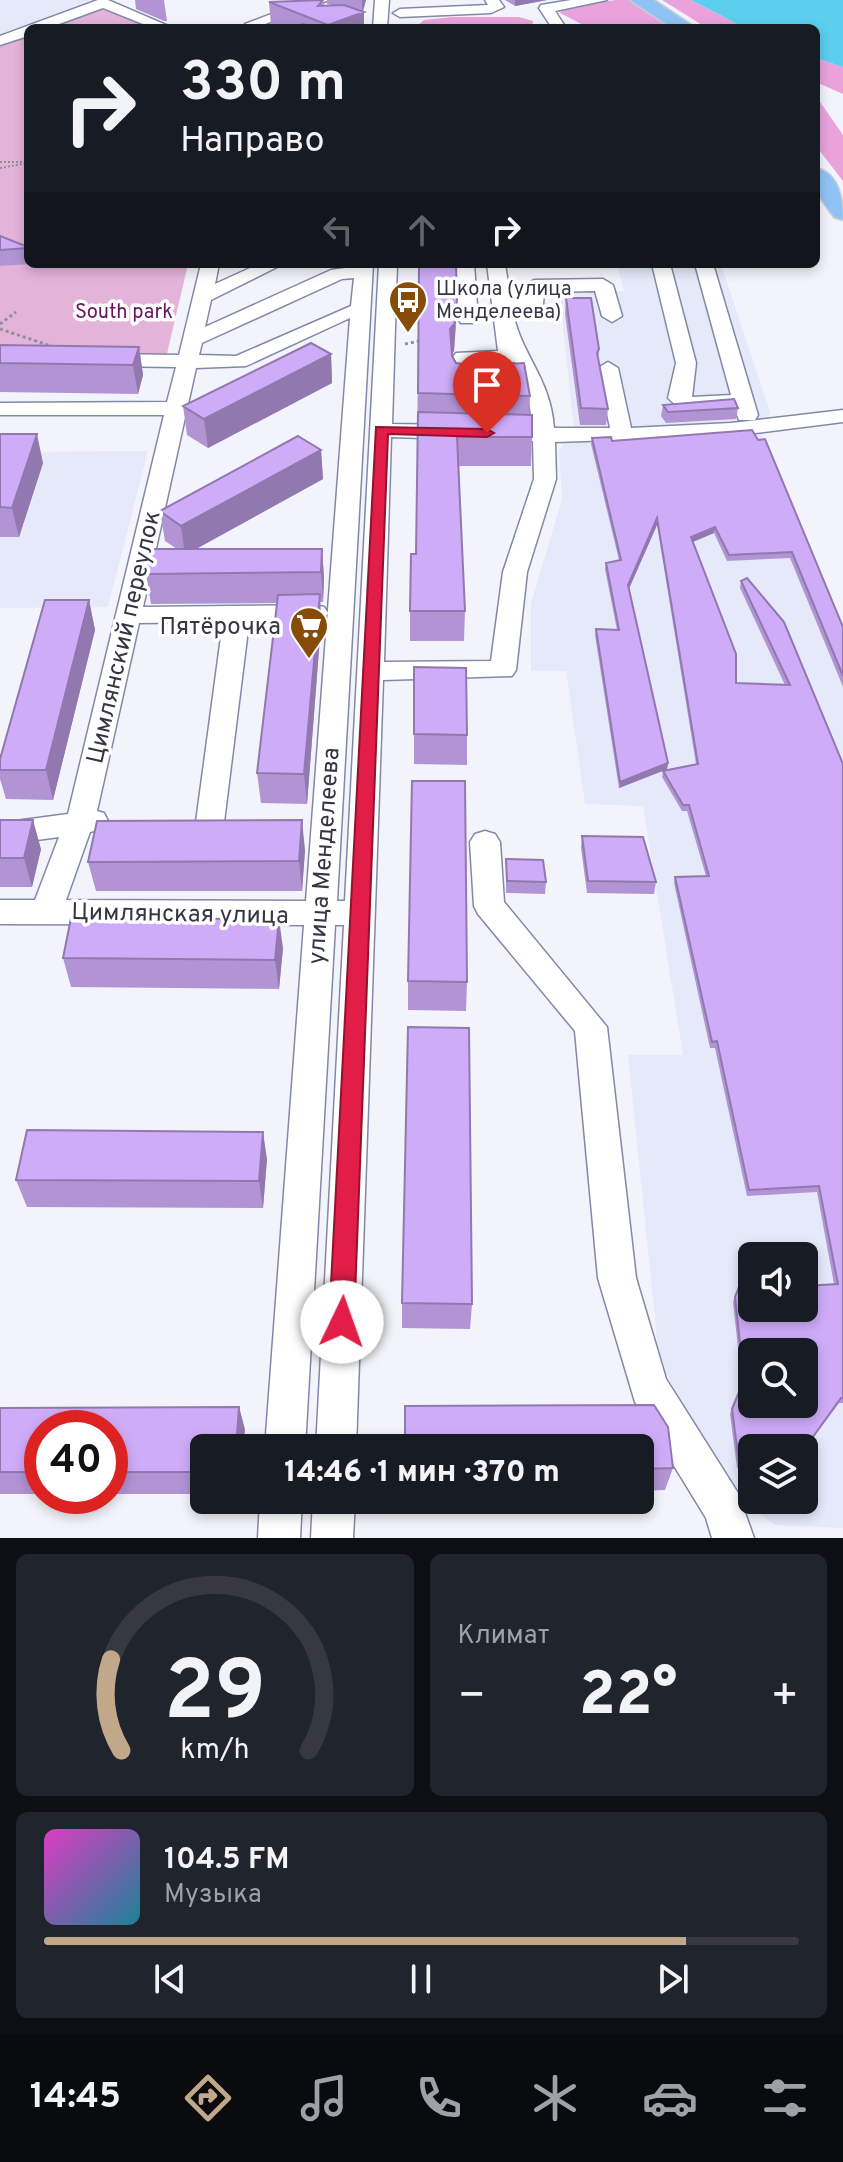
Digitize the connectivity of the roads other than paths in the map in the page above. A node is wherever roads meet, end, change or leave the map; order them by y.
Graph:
1 (322, 0) edge
2 (382, 0) edge
3 (492, 0) edge
4 (600, 0) edge
5 (640, 0) edge
6 (107, 1) edge
7 (399, 14) edge
8 (252, 21) edge
9 (46, 24) edge
10 (157, 24) edge
11 (380, 24) edge
12 (556, 24) edge
13 (674, 24) edge
14 (24, 32) edge
15 (0, 41) edge
16 (820, 180) edge
17 (843, 212) edge
18 (209, 268) edge
19 (265, 268) edge
20 (364, 268) edge
21 (372, 268) edge
22 (372, 268) edge
23 (465, 268) edge
24 (496, 268) edge
25 (663, 268) edge
26 (704, 268) edge
27 (203, 297) junction
28 (503, 302) junction
29 (361, 311) junction
30 (612, 316) dead end
31 (468, 319) road end
32 (508, 347) junction
33 (192, 350) junction
34 (91, 360) edge
35 (239, 362) junction
36 (291, 362) edge
37 (710, 366) junction
38 (608, 368) dead end
39 (743, 400) junction
40 (0, 409) edge
41 (843, 416) edge
42 (184, 418) junction
43 (751, 427) junction
44 (381, 430) junction
45 (544, 435) junction
46 (622, 435) junction
47 (173, 522) edge
48 (147, 537) junction
49 (340, 613) junction
50 (237, 614) junction
51 (127, 615) junction
52 (370, 671) junction
53 (81, 820) junction
54 (124, 821) edge
55 (240, 823) edge
56 (0, 834) edge
57 (485, 842) dead end
58 (48, 911) junction
59 (0, 912) edge
60 (359, 913) junction
61 (319, 914) junction
62 (286, 1434) edge
63 (337, 1434) edge
64 (280, 1514) edge
65 (333, 1514) edge
66 (279, 1538) edge
67 (332, 1538) edge
68 (733, 1538) edge

1 - 8 street
2 - 11 street
3 - 7 street
4 - 12 street
5 - 13 highway
6 - 9 street
6 - 10 street
14 - 15 street
16 - 17 highway
18 - 27 street, Цимлянский переулок
19 - 27 street
20 - 33 street
21 - 29 street, улица Менделеева
22 - 44 street, улица Менделеева
23 - 31 street
24 - 28 street
25 - 37 street
26 - 37 street
27 - 33 street, Цимлянский переулок
28 - 30 street
28 - 32 street
29 - 35 street
29 - 49 street, улица Менделеева
32 - 32 street
32 - 45 street
33 - 34 street
33 - 35 street
33 - 42 street, Цимлянский переулок
35 - 36 street
37 - 39 street
37 - 39 street
38 - 46 street
39 - 43 street
40 - 42 street
41 - 43 street
42 - 48 street, Цимлянский переулок
43 - 46 street
44 - 45 street
44 - 52 street, улица Менделеева
45 - 46 street
45 - 52 street
47 - 48 street
48 - 51 street, Цимлянский переулок
49 - 50 street
49 - 61 street, улица Менделеева
50 - 51 street
50 - 55 street
51 - 53 street, Цимлянский переулок
52 - 60 street, улица Менделеева
53 - 54 street
53 - 56 street
53 - 58 street, Цимлянский переулок
57 - 68 street
58 - 59 street, Цимлянская улица
58 - 61 street, Цимлянская улица
60 - 61 street, Цимлянская улица
60 - 63 street, улица Менделеева
61 - 62 street, улица Менделеева
64 - 66 street
65 - 67 street

